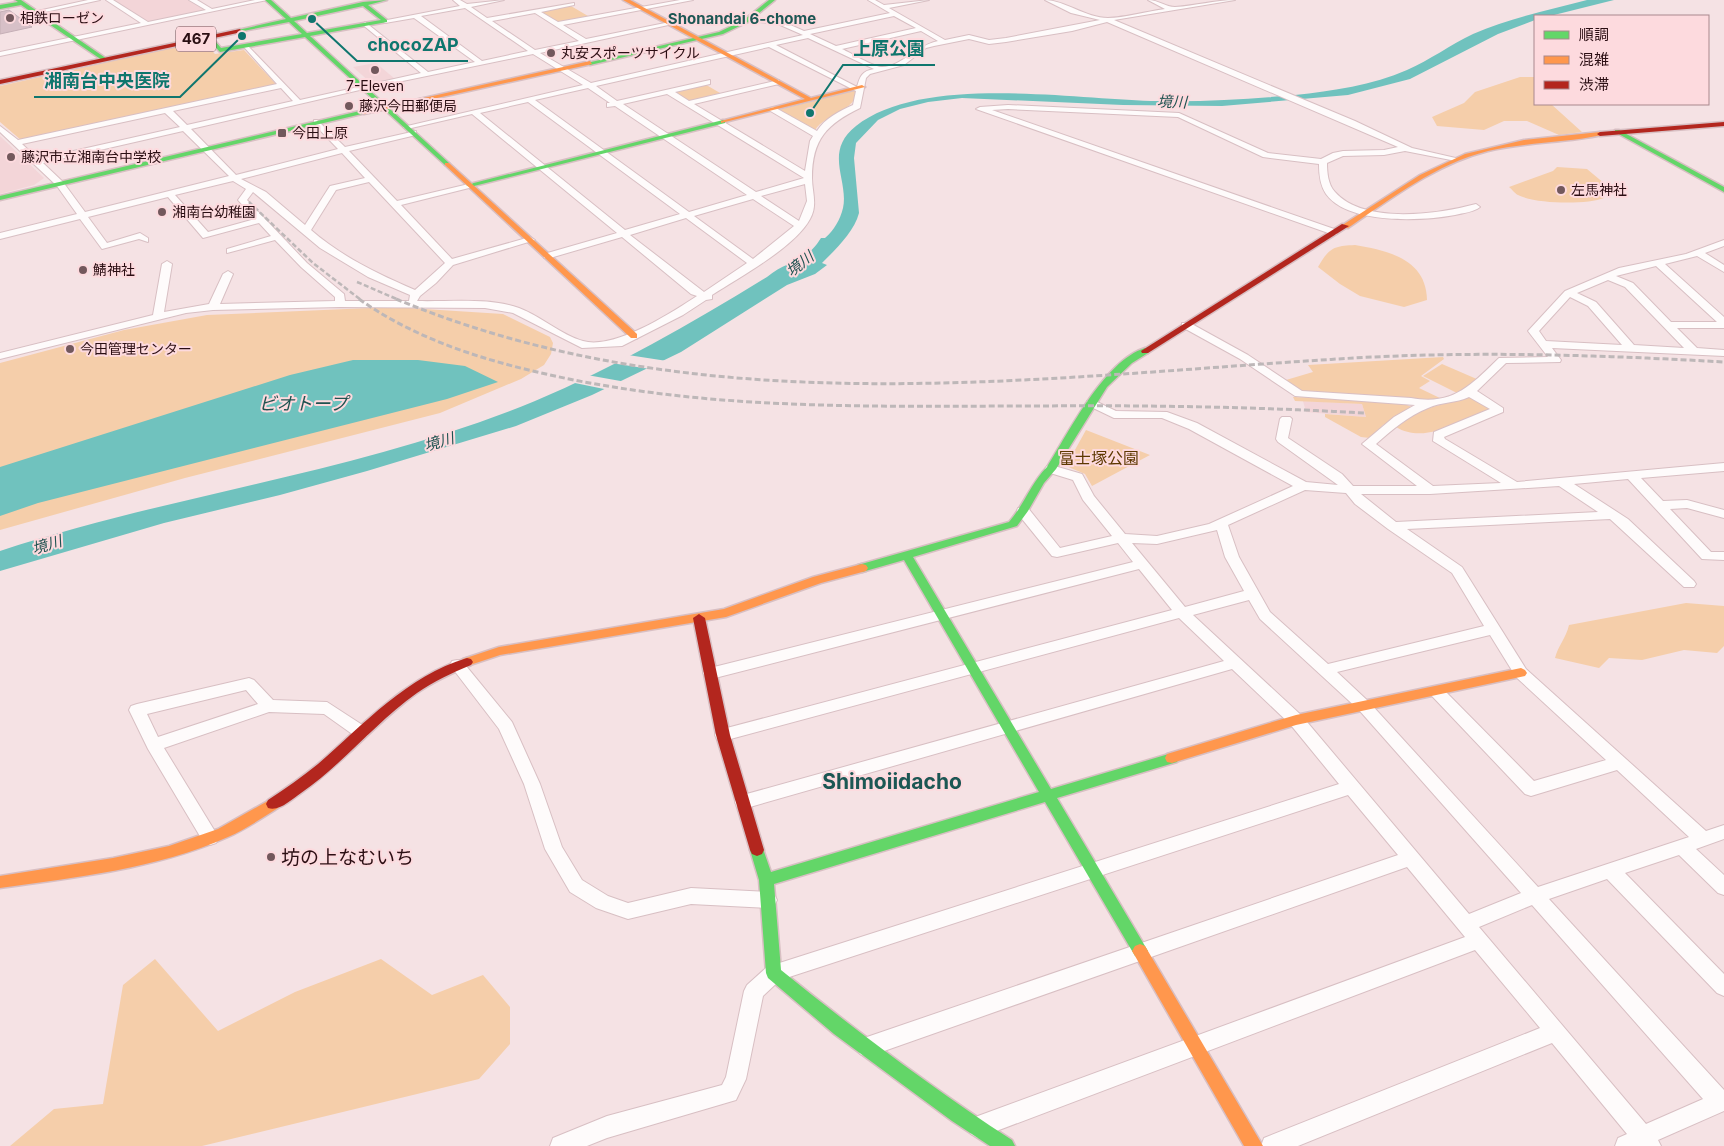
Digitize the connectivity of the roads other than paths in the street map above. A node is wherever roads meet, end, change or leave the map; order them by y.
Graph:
1 (97, 0) edge
2 (109, 0) edge
3 (192, 0) edge
4 (264, 0) edge
5 (268, 0) edge
6 (384, 0) edge
7 (456, 0) edge
8 (501, 0) edge
9 (565, 0) edge
10 (626, 0) edge
11 (690, 0) edge
12 (772, 0) edge
13 (871, 0) edge
14 (926, 0) edge
15 (1048, 0) edge
16 (1151, 0) edge
17 (1232, 0) edge
18 (20, 1) edge
19 (363, 4) junction
20 (572, 4) junction
21 (465, 6) junction
22 (0, 7) edge
23 (882, 7) junction
24 (640, 8) junction
25 (1172, 10) junction
26 (212, 11) junction
27 (536, 11) junction
28 (36, 12) junction
29 (894, 14) junction
30 (415, 15) junction
31 (593, 17) junction
32 (289, 19) junction
33 (487, 20) junction
34 (751, 20) junction
35 (1108, 20) junction
36 (385, 21) junction
37 (147, 24) junction
38 (365, 24) junction
39 (557, 24) junction
40 (670, 24) junction
41 (920, 28) junction
42 (806, 34) junction
43 (307, 35) junction
44 (208, 36) junction
45 (74, 39) junction
46 (698, 39) junction
47 (943, 41) junction
48 (586, 42) junction
49 (770, 45) junction
50 (246, 46) junction
51 (835, 48) junction
52 (534, 52) junction
53 (0, 54) edge
54 (726, 54) junction
55 (104, 59) junction
56 (481, 63) junction
57 (679, 65) junction
58 (878, 68) junction
59 (560, 69) junction
60 (426, 74) junction
61 (0, 82) edge
62 (707, 82) junction
63 (776, 82) junction
64 (282, 84) junction
65 (364, 87) junction
66 (586, 87) junction
67 (858, 88) junction
68 (668, 91) junction
69 (726, 94) junction
70 (530, 100) junction
71 (809, 100) junction
72 (298, 102) junction
73 (688, 103) junction
74 (612, 104) junction
75 (384, 106) junction
76 (771, 109) junction
77 (167, 110) junction
78 (474, 112) junction
79 (317, 122) junction
80 (719, 122) junction
81 (1724, 124) edge
82 (0, 128) edge
83 (185, 128) junction
84 (410, 130) junction
85 (1617, 131) junction
86 (818, 135) junction
87 (661, 137) junction
88 (17, 143) junction
89 (343, 148) junction
90 (1405, 148) junction
91 (206, 149) junction
92 (602, 152) junction
93 (1456, 159) junction
94 (38, 162) junction
95 (1323, 162) junction
96 (541, 167) junction
97 (233, 176) junction
98 (808, 178) junction
99 (370, 179) junction
100 (60, 184) junction
101 (470, 185) junction
102 (251, 189) junction
103 (1724, 190) edge
104 (169, 193) junction
105 (750, 197) junction
106 (0, 198) edge
107 (396, 204) junction
108 (1476, 207) dead end
109 (1365, 213) junction
110 (83, 214) junction
111 (688, 215) junction
112 (260, 220) junction
113 (798, 229) junction
114 (306, 232) junction
115 (1334, 232) junction
116 (623, 234) junction
117 (0, 236) edge
118 (276, 237) junction
119 (144, 240) dead end
120 (530, 240) junction
121 (1724, 243) edge
122 (230, 251) dead end
123 (1698, 252) junction
124 (547, 256) junction
125 (450, 262) junction
126 (1657, 262) junction
127 (166, 264) dead end
128 (754, 264) junction
129 (1724, 269) edge
130 (228, 274) dead end
131 (1608, 276) junction
132 (1569, 293) junction
133 (416, 294) junction
134 (702, 296) junction
135 (714, 299) dead end
136 (411, 303) junction
137 (340, 304) junction
138 (213, 307) junction
139 (158, 316) junction
140 (1724, 324) edge
141 (1186, 325) junction
142 (1668, 325) junction
143 (634, 336) junction
144 (1543, 344) junction
145 (1630, 347) junction
146 (1694, 351) junction
147 (1724, 353) edge
148 (0, 356) edge
149 (1470, 392) junction
150 (1092, 403) junction
151 (1426, 404) junction
152 (1286, 419) dead end
153 (1724, 467) edge
154 (1051, 469) junction
155 (1632, 477) junction
156 (1562, 482) junction
157 (1304, 486) junction
158 (1516, 486) junction
159 (1350, 490) junction
160 (1430, 490) junction
161 (1658, 505) junction
162 (1023, 511) junction
163 (1724, 514) edge
164 (1612, 515) junction
165 (1221, 523) junction
166 (1393, 526) junction
167 (1120, 538) junction
168 (907, 556) junction
169 (1724, 556) edge
170 (1141, 564) junction
171 (1688, 584) dead end
172 (1252, 594) junction
173 (1182, 612) junction
174 (942, 614) junction
175 (699, 618) junction
176 (1493, 629) junction
177 (1235, 663) junction
178 (457, 665) junction
179 (974, 668) junction
180 (1325, 670) junction
181 (711, 673) junction
182 (1521, 673) junction
183 (1436, 691) junction
184 (269, 706) junction
185 (1364, 706) junction
186 (1296, 720) junction
187 (1008, 728) junction
188 (361, 732) junction
189 (723, 734) junction
190 (154, 745) junction
191 (1620, 763) junction
192 (1352, 787) junction
193 (1048, 795) junction
194 (743, 802) junction
195 (1724, 832) edge
196 (210, 838) junction
197 (1704, 840) junction
198 (1682, 847) junction
199 (1411, 858) junction
200 (1092, 870) junction
201 (1611, 871) junction
202 (766, 880) junction
203 (0, 882) edge
204 (1724, 887) edge
205 (1535, 896) junction
206 (768, 900) junction
207 (1466, 924) junction
208 (1478, 940) junction
209 (1140, 952) junction
210 (774, 973) junction
211 (1724, 987) edge
212 (1555, 1032) junction
213 (1195, 1046) junction
214 (867, 1047) junction
215 (1722, 1101) edge
216 (975, 1128) junction
217 (1639, 1143) edge
218 (561, 1146) edge
219 (1006, 1146) edge
220 (1254, 1146) edge
221 (1272, 1146) edge

1 - 28 street
2 - 37 street
3 - 26 street
4 - 26 street
5 - 32 main road
6 - 19 main road, 467
7 - 21 street
8 - 21 street
9 - 20 street
10 - 24 main road
11 - 24 street
12 - 34 main road
13 - 23 street
14 - 23 street
15 - 35 street
16 - 25 street
17 - 25 street
18 - 22 main road
18 - 28 main road
19 - 32 main road, 467
19 - 36 main road
20 - 27 street
20 - 31 street
21 - 30 street
21 - 33 street
23 - 29 street
24 - 31 street
24 - 40 main road
25 - 35 street
26 - 37 street
27 - 33 street
27 - 39 street
28 - 45 main road
29 - 41 street
29 - 42 street
30 - 36 street
30 - 56 street
31 - 39 street
32 - 43 main road
32 - 44 main road, 467
33 - 52 street
34 - 42 street
34 - 46 main road
35 - 47 street
35 - 90 street
36 - 38 main road
37 - 45 street
38 - 43 main road
38 - 60 street
39 - 48 street
40 - 46 main road
40 - 48 street
41 - 47 street
41 - 51 street
42 - 49 street
42 - 51 street
43 - 50 main road
43 - 65 main road
44 - 50 main road
44 - 55 main road, 467
45 - 53 street
45 - 55 main road
46 - 54 main road
46 - 59 main road
47 - 58 street
48 - 52 street
49 - 54 street
49 - 67 street
50 - 64 street
51 - 58 street
52 - 56 street
52 - 59 street
54 - 57 street
54 - 63 main road
55 - 61 main road, 467
56 - 60 street
57 - 62 street
57 - 66 street
58 - 67 street
59 - 66 street
59 - 75 main road
60 - 65 street
62 - 68 street
62 - 69 street
63 - 69 street
63 - 71 main road
64 - 72 street
64 - 77 street
65 - 72 street
65 - 75 main road
66 - 70 street
66 - 74 street
67 - 71 main road
67 - 86 street
68 - 73 street
68 - 74 street
69 - 73 street
70 - 78 street
70 - 92 street
71 - 76 main road
72 - 83 street
73 - 80 street
74 - 87 street
75 - 79 main road
75 - 84 main road
76 - 80 main road
76 - 86 street
77 - 83 street
77 - 88 street
78 - 84 street
78 - 96 street
79 - 89 street
79 - 91 main road
80 - 87 main road
80 - 98 street
81 - 85 main road
82 - 88 street
83 - 91 street
83 - 94 street
84 - 89 street
84 - 101 main road
85 - 93 main road
85 - 103 main road
86 - 98 street
87 - 92 main road
87 - 105 street
88 - 94 street
89 - 97 street
89 - 99 street
90 - 93 street
90 - 95 street
91 - 97 street
91 - 100 main road
92 - 96 main road
92 - 111 street
93 - 109 main road
94 - 100 street
95 - 109 street
95 - 115 street
96 - 101 main road
96 - 116 street
97 - 102 street
97 - 104 street
98 - 105 street
98 - 113 street
99 - 107 street
99 - 114 street
100 - 106 main road
100 - 110 street
101 - 107 street
101 - 120 main road
102 - 112 street
102 - 114 street
104 - 110 street
104 - 112 street
105 - 111 street
105 - 113 street
107 - 125 street
108 - 109 street
109 - 115 main road
110 - 117 street
110 - 119 street
111 - 116 street
111 - 128 street
112 - 118 street
113 - 128 street
114 - 133 street
115 - 141 main road
116 - 124 street
116 - 134 street
118 - 122 street
118 - 137 street
120 - 124 main road
120 - 125 street
121 - 123 street
123 - 126 street
123 - 129 street
124 - 143 main road
125 - 133 street
126 - 131 street
126 - 140 street
127 - 139 street
128 - 134 street
130 - 138 street
131 - 132 street
131 - 142 street
132 - 144 street
132 - 145 street
133 - 136 street
134 - 135 street
134 - 143 street
136 - 137 street
136 - 143 street
137 - 138 street
138 - 139 street
139 - 148 street
140 - 142 street
141 - 150 main road
141 - 151 street
142 - 146 street
144 - 145 street
144 - 149 street
145 - 146 street
146 - 147 street
149 - 151 street
149 - 158 street
150 - 154 main road
150 - 157 street
151 - 160 street
152 - 159 street
153 - 155 street
154 - 162 main road
154 - 167 street
155 - 156 street
155 - 161 street
156 - 158 street
156 - 164 street
157 - 159 street
157 - 165 street
158 - 160 street
159 - 160 street
159 - 166 street
161 - 163 street
161 - 169 street
162 - 167 street
162 - 168 main road
164 - 166 street
164 - 171 street
165 - 167 street
165 - 172 street
166 - 176 street
167 - 170 street
168 - 174 main road
168 - 175 main road
170 - 173 street
170 - 174 street
172 - 173 street
172 - 180 street
173 - 177 street
173 - 179 street
174 - 179 main road
174 - 181 street
175 - 178 main road
175 - 181 main road
176 - 180 street
176 - 182 street
177 - 186 street
177 - 187 street
178 - 188 main road
178 - 206 street
179 - 187 main road
179 - 189 street
180 - 185 street
181 - 189 main road
182 - 183 main road
182 - 191 street
183 - 185 main road
183 - 191 street
184 - 188 street
184 - 190 street
184 - 190 street
185 - 186 main road
185 - 205 street
186 - 192 street
186 - 193 main road
187 - 193 main road
187 - 194 street
188 - 196 main road
189 - 194 main road
190 - 196 street
191 - 197 street
192 - 199 street
192 - 200 street
193 - 200 main road
193 - 202 main road
194 - 202 main road
195 - 197 street
196 - 203 main road
197 - 198 street
198 - 201 street
198 - 204 street
199 - 207 street
199 - 209 street
200 - 209 main road
200 - 210 street
201 - 205 street
201 - 211 street
202 - 206 main road
205 - 207 street
205 - 215 street
206 - 210 main road
207 - 208 street
208 - 212 street
208 - 213 street
209 - 213 main road
209 - 214 street
210 - 214 main road
210 - 218 street
212 - 217 street
212 - 221 street
213 - 216 street
213 - 220 main road
214 - 216 main road
215 - 217 street
216 - 219 main road

